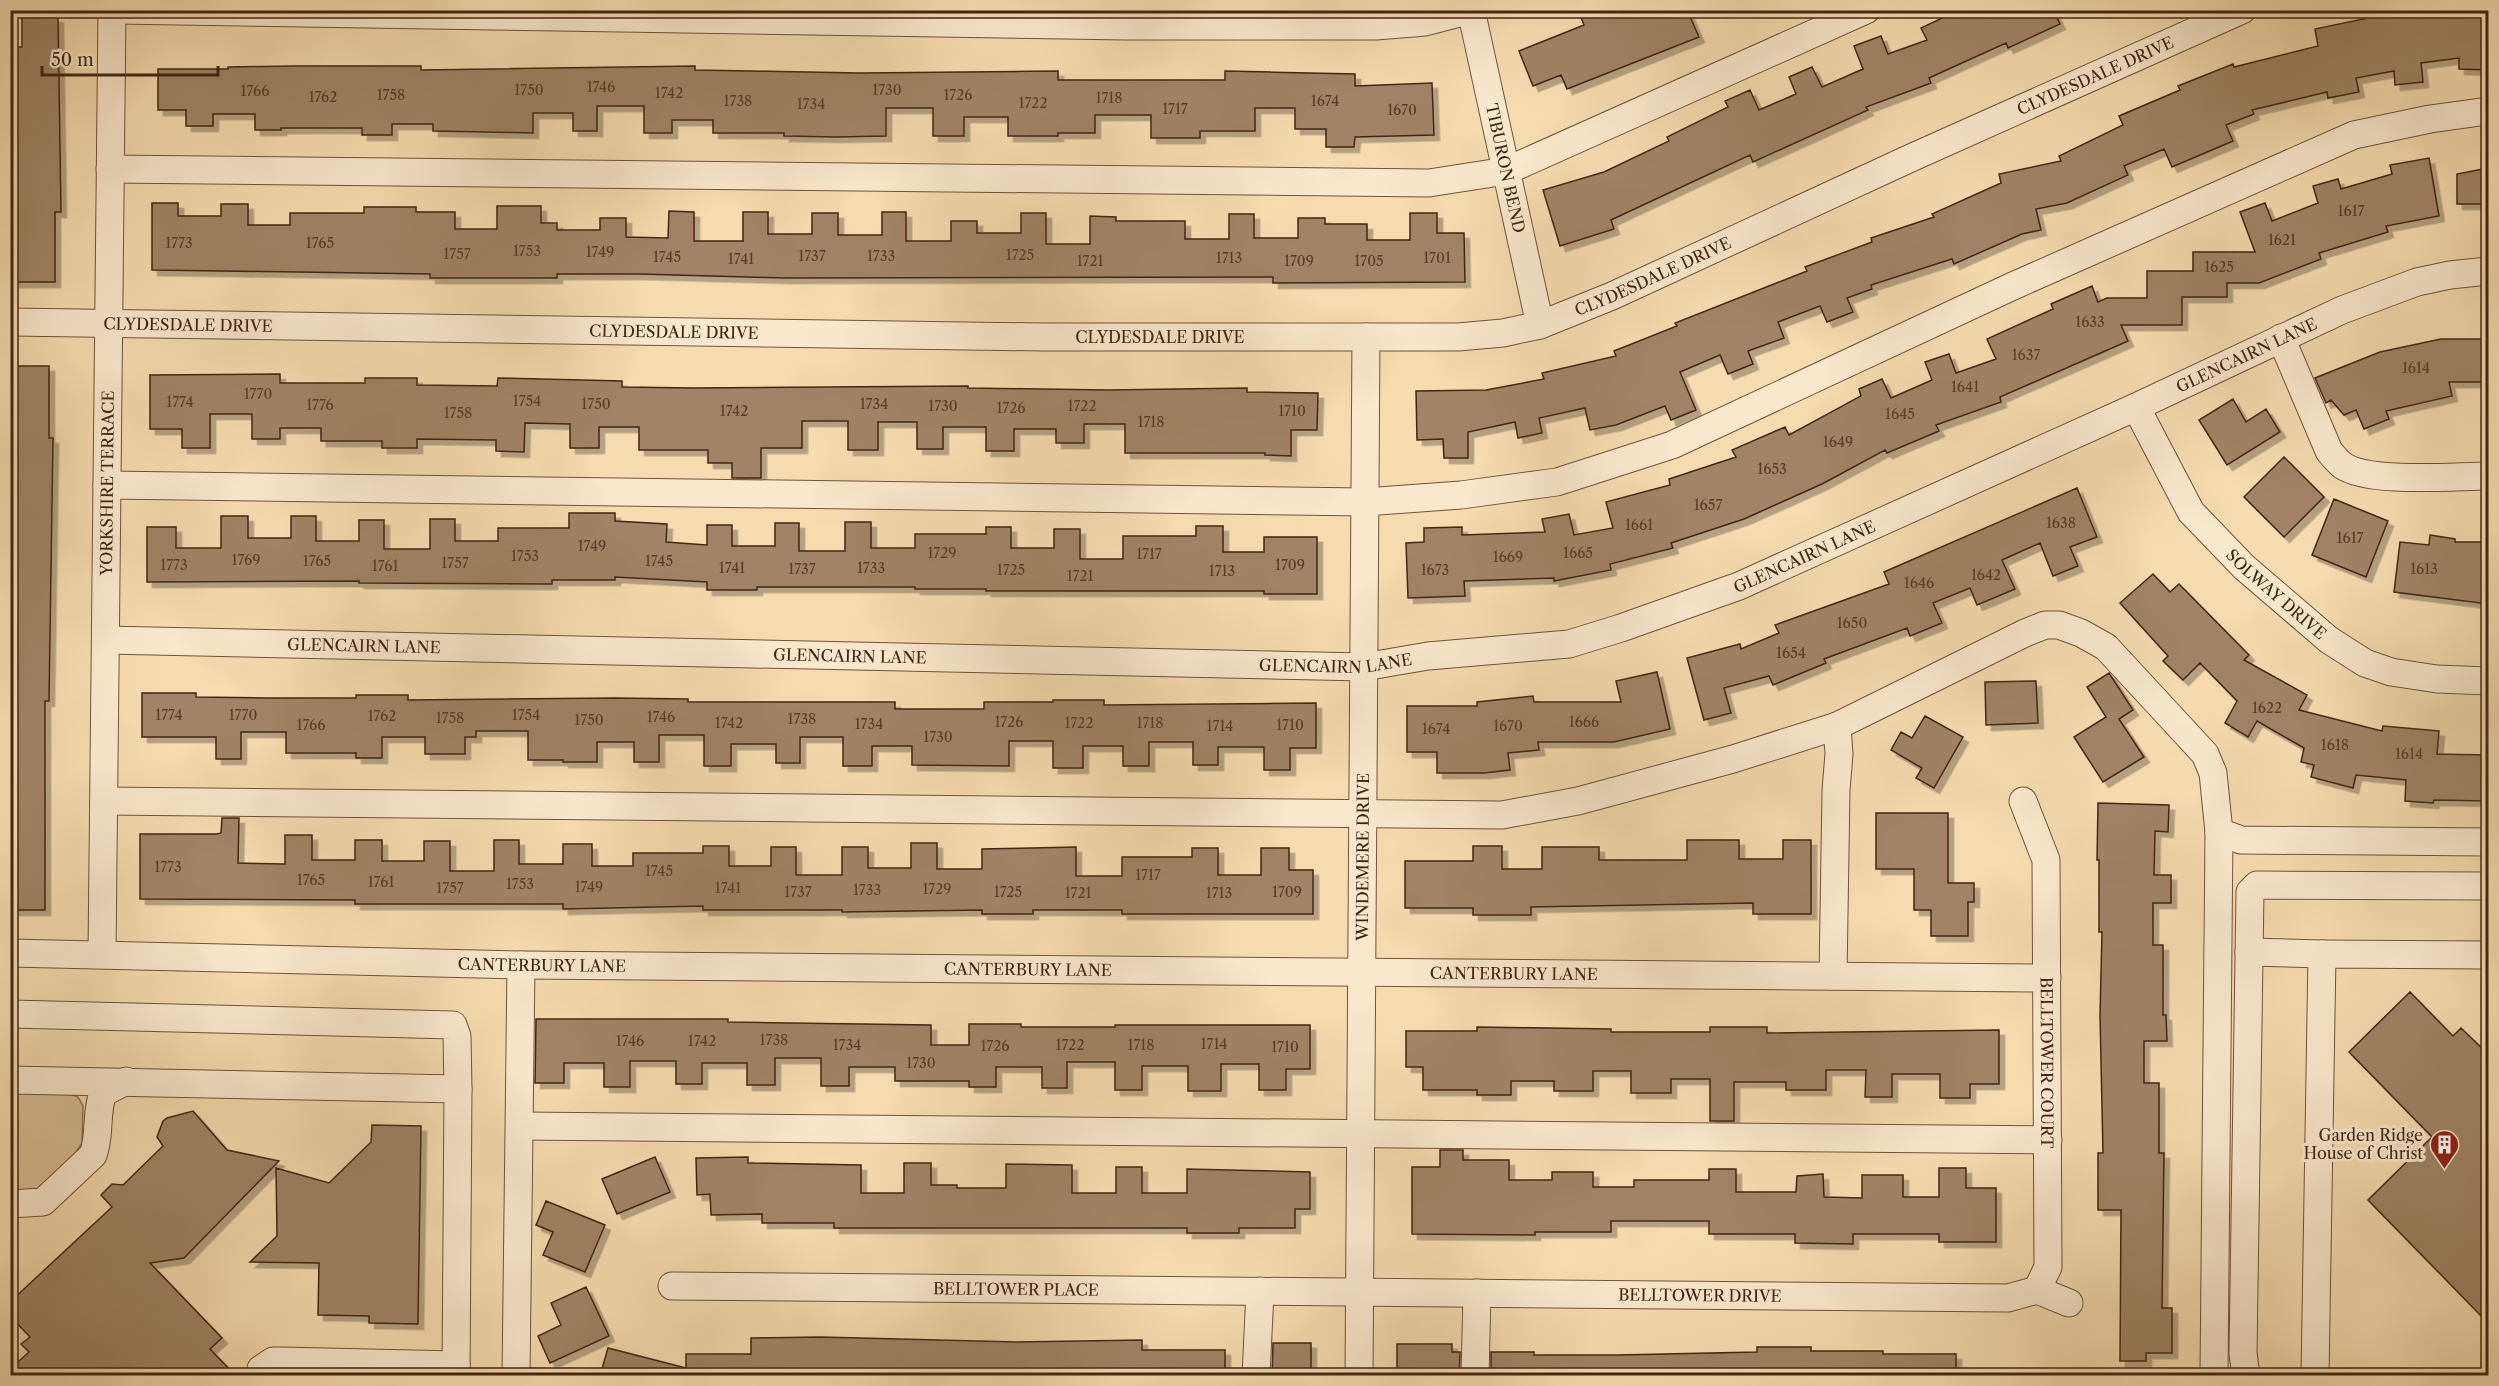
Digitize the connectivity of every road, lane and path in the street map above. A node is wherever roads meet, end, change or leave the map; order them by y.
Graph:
1 (114, 10) edge
2 (1471, 10) edge
3 (1866, 10) edge
4 (2242, 10) edge
5 (1126, 18) edge
6 (1288, 18) edge
7 (2488, 111) edge
8 (111, 169) junction
9 (1506, 171) junction
10 (2488, 271) edge
11 (10, 322) edge
12 (109, 325) junction
13 (1539, 325) junction
14 (1366, 337) junction
15 (2281, 338) junction
16 (2136, 407) junction
17 (2488, 476) edge
18 (107, 485) junction
19 (1365, 502) junction
20 (106, 640) junction
21 (1364, 667) junction
22 (2488, 681) edge
23 (1837, 726) junction
24 (104, 801) junction
25 (2023, 801) dead end
26 (1363, 815) junction
27 (2219, 832) junction
28 (2488, 842) edge
29 (2488, 886) edge
30 (2249, 952) junction
31 (10, 953) edge
32 (102, 954) junction
33 (2322, 954) junction
34 (2488, 955) edge
35 (521, 965) junction
36 (1361, 972) junction
37 (1833, 976) junction
38 (2047, 978) junction
39 (10, 1014) edge
40 (10, 1080) edge
41 (126, 1081) junction
42 (458, 1089) junction
43 (521, 1126) junction
44 (1360, 1134) junction
45 (2048, 1140) junction
46 (10, 1204) edge
47 (672, 1286) dead end
48 (2037, 1290) junction
49 (1260, 1291) junction
50 (1359, 1292) junction
51 (1477, 1293) junction
52 (2069, 1303) dead end
53 (456, 1370) edge
54 (261, 1376) edge
55 (516, 1376) edge
56 (1257, 1376) edge
57 (1359, 1376) edge
58 (1475, 1376) edge
59 (2214, 1376) edge
60 (2246, 1376) edge
61 (2315, 1376) edge

1 - 5 street
1 - 8 street, YORKSHIRE TERRACE
2 - 6 street
2 - 9 street, TIBURON BEND
3 - 9 street
4 - 13 street, CLYDESDALE DRIVE
5 - 6 street
7 - 19 street
8 - 9 street
8 - 12 street, YORKSHIRE TERRACE
9 - 13 street, TIBURON BEND
10 - 15 street, GLENCAIRN LANE
11 - 12 street, CLYDESDALE DRIVE
12 - 14 street, CLYDESDALE DRIVE
12 - 18 street, YORKSHIRE TERRACE
13 - 14 street, CLYDESDALE DRIVE
14 - 19 street, WINDEMERE DRIVE
15 - 16 street, GLENCAIRN LANE
15 - 17 street
16 - 21 street, GLENCAIRN LANE
16 - 22 street, SOLWAY DRIVE
18 - 19 street
18 - 20 street, YORKSHIRE TERRACE
19 - 21 street, WINDEMERE DRIVE
20 - 21 street, GLENCAIRN LANE
20 - 24 street, YORKSHIRE TERRACE
21 - 26 street, WINDEMERE DRIVE
23 - 26 street
23 - 27 street
23 - 37 street
24 - 26 street
24 - 32 street, YORKSHIRE TERRACE
25 - 38 street, BELLTOWER COURT
26 - 36 street, WINDEMERE DRIVE
27 - 28 street
27 - 59 street
29 - 30 street
30 - 33 street
30 - 60 street
31 - 32 street, CANTERBURY LANE
32 - 35 street, CANTERBURY LANE
33 - 34 street
33 - 61 street
35 - 36 street, CANTERBURY LANE
35 - 43 street
36 - 37 street, CANTERBURY LANE
36 - 44 street, WINDEMERE DRIVE
37 - 38 street, CANTERBURY LANE
38 - 45 street, BELLTOWER COURT
39 - 42 street
40 - 41 street
41 - 42 street
41 - 46 street
42 - 53 street
43 - 44 street
43 - 55 street
44 - 45 street
44 - 50 street, WINDEMERE DRIVE
45 - 48 street, BELLTOWER COURT
47 - 49 street, BELLTOWER PLACE
48 - 51 street, BELLTOWER DRIVE
48 - 52 street
49 - 50 street, BELLTOWER PLACE
49 - 56 street
50 - 51 street, BELLTOWER DRIVE
50 - 57 street, WINDEMERE DRIVE
51 - 58 street
53 - 54 street

